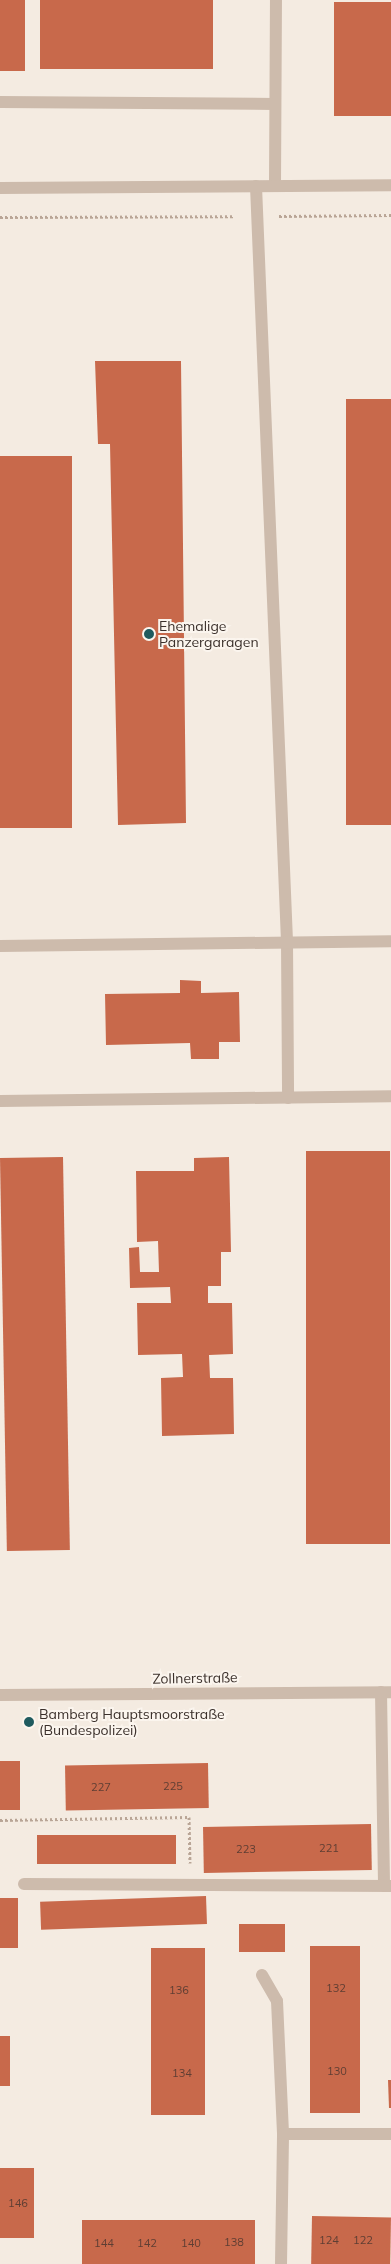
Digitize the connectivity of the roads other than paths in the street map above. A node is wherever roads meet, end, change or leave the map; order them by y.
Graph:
1 (276, 0) edge
2 (0, 102) edge
3 (275, 104) junction
4 (391, 185) edge
5 (256, 186) junction
6 (275, 186) junction
7 (0, 188) edge
8 (391, 941) edge
9 (287, 942) junction
10 (0, 946) edge
11 (391, 1096) edge
12 (288, 1098) junction
13 (0, 1101) edge
14 (386, 1692) edge
15 (0, 1695) edge
16 (24, 1884) dead end
17 (388, 1886) edge
18 (262, 1975) dead end
19 (283, 2134) junction
20 (391, 2134) edge
21 (281, 2264) edge

1 - 3 street
2 - 3 street
3 - 6 street
4 - 6 street
5 - 6 street
5 - 7 street
5 - 9 street
8 - 9 street
9 - 10 street
9 - 12 street
11 - 12 street
12 - 13 street
14 - 15 street, Zollnerstraße
14 - 17 street
16 - 17 street
18 - 19 street
19 - 20 street
19 - 21 street

